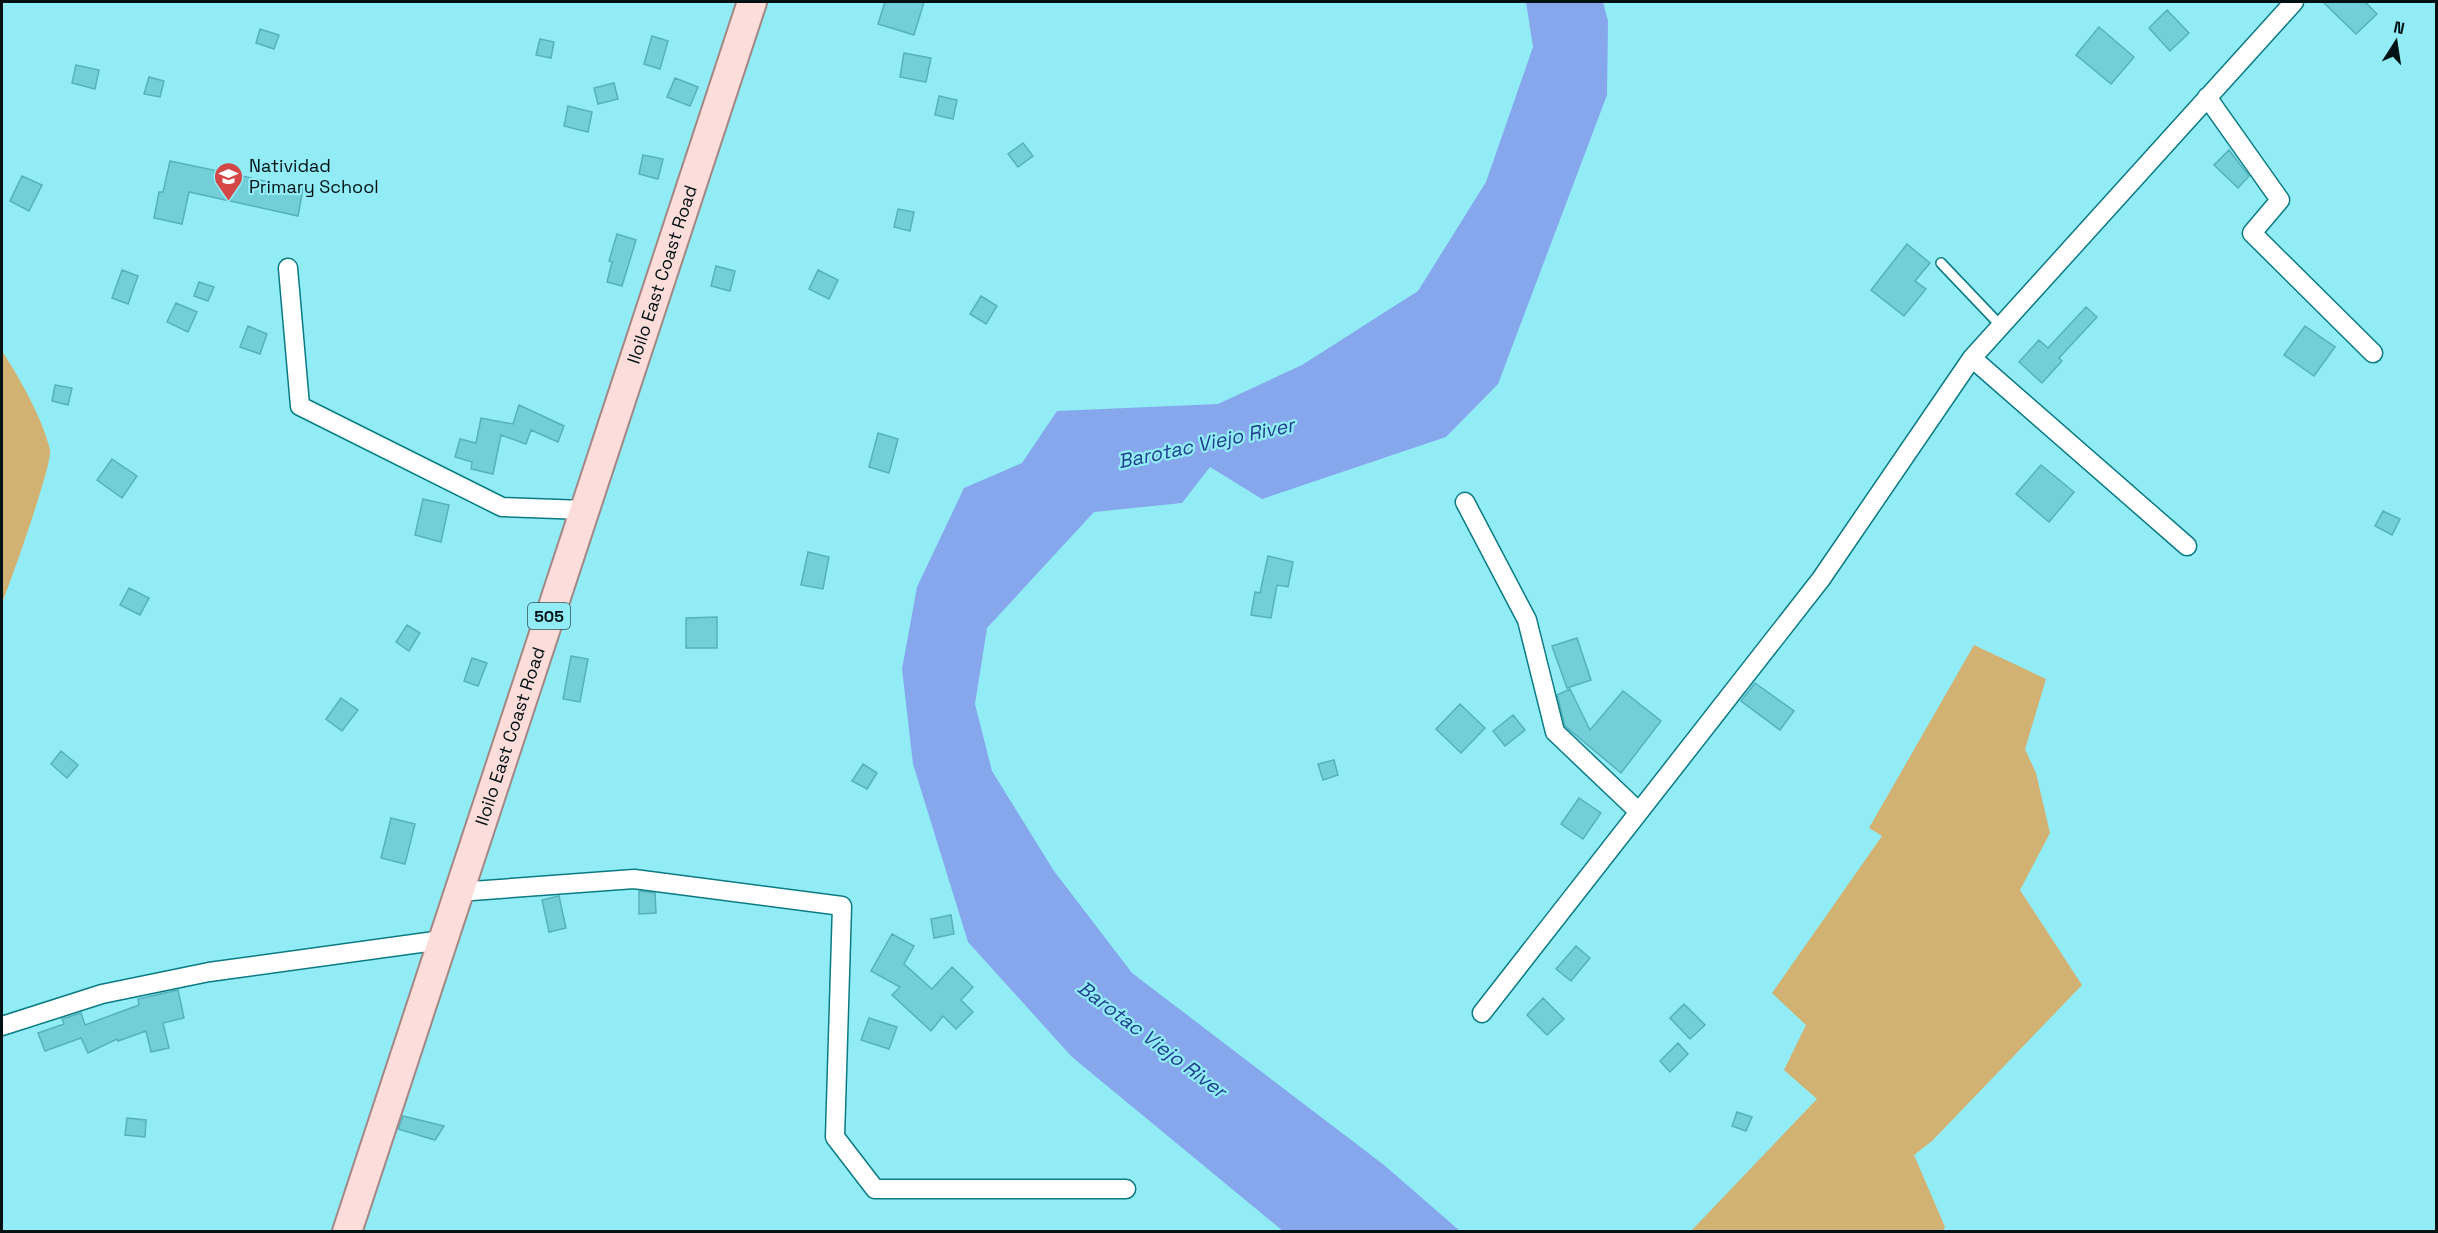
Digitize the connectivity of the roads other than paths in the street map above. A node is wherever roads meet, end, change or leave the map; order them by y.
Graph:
1 (752, 2) edge
2 (2294, 2) edge
3 (2207, 97) junction
4 (1941, 263) dead end
5 (288, 268) dead end
6 (2001, 326) junction
7 (2373, 353) dead end
8 (1972, 358) junction
9 (1465, 502) dead end
10 (584, 510) junction
11 (2187, 546) dead end
12 (1638, 812) junction
13 (458, 892) junction
14 (442, 940) junction
15 (1482, 1013) dead end
16 (2, 1026) edge
17 (1126, 1189) dead end
18 (346, 1232) edge

1 - 10 main road, Iloilo East Coast Road / 505
2 - 3 street
3 - 6 street
3 - 7 street
4 - 6 lane
5 - 10 street
6 - 8 street
8 - 11 street
8 - 12 street
9 - 12 street
10 - 13 main road, Iloilo East Coast Road / 505
12 - 15 street
13 - 14 main road, Iloilo East Coast Road / 505
13 - 17 street
14 - 16 street
14 - 18 main road, Iloilo East Coast Road / 505

